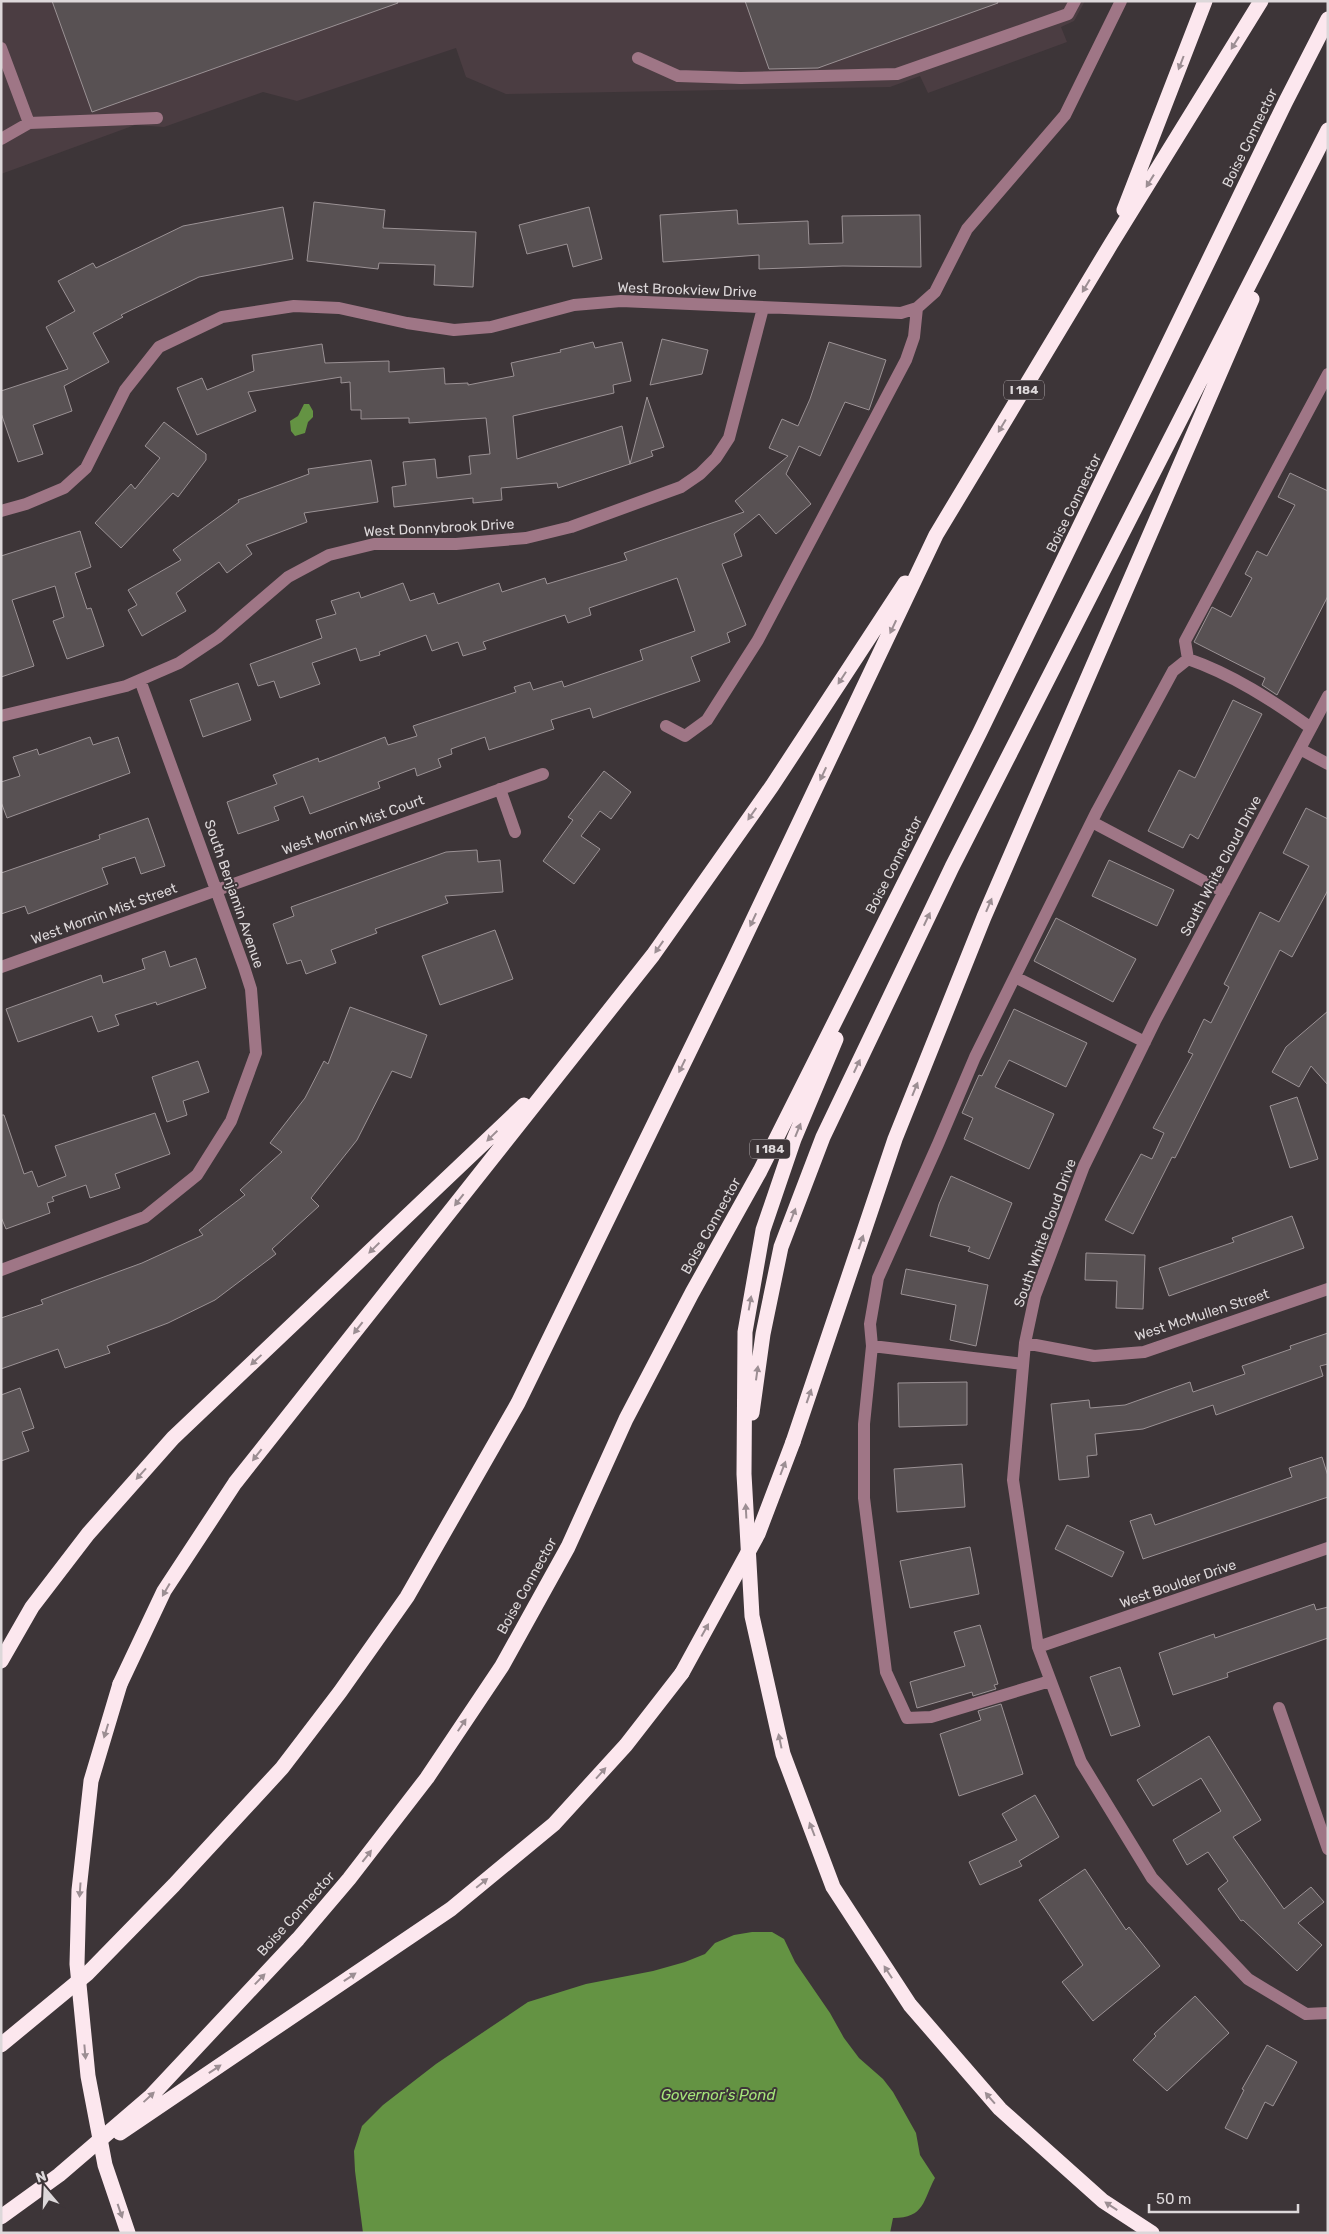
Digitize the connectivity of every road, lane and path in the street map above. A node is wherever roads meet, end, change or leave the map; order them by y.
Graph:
1 (1075, 1) edge
2 (1121, 1) edge
3 (1205, 1) edge
4 (1261, 1) edge
5 (1328, 20) edge
6 (1, 48) edge
7 (638, 58) dead end
8 (158, 118) dead end
9 (29, 124) junction
10 (1325, 136) edge
11 (1, 139) edge
12 (1111, 244) junction
13 (764, 308) junction
14 (917, 308) junction
15 (1328, 374) edge
16 (1, 511) edge
17 (936, 535) junction
18 (1188, 659) junction
19 (140, 680) junction
20 (1328, 696) edge
21 (1, 716) edge
22 (666, 726) dead end
23 (1311, 728) junction
24 (1300, 749) junction
25 (1328, 764) edge
26 (543, 774) dead end
27 (500, 789) junction
28 (1092, 822) junction
29 (515, 832) dead end
30 (217, 890) junction
31 (1224, 892) junction
32 (884, 922) junction
33 (1, 967) edge
34 (1015, 978) junction
35 (1145, 1042) junction
36 (565, 1066) junction
37 (1, 1270) edge
38 (1328, 1289) edge
39 (1025, 1343) junction
40 (872, 1346) junction
41 (1023, 1364) junction
42 (744, 1474) junction
43 (1328, 1548) edge
44 (1038, 1647) junction
45 (1, 1661) edge
46 (1050, 1680) junction
47 (1279, 1708) dead end
48 (1328, 1849) edge
49 (1328, 2012) edge
50 (1, 2045) edge
51 (59, 2175) junction
52 (1, 2217) edge
53 (128, 2233) edge
54 (1152, 2233) edge

1 - 7 street
2 - 14 street
3 -> 12 highway
4 -> 12 highway, I 184
5 - 32 highway, Boise Connector / I 184
6 - 9 street
8 - 9 street
9 - 11 street
42 -> 10 highway
51 -> 10 highway, bridge
12 -> 17 highway, I 184
13 - 14 street, West Brookview Drive
13 - 16 street, West Brookview Drive
13 - 19 street, West Donnybrook Drive
14 - 22 street
15 - 18 street
17 -> 36 highway
17 -> 50 highway, I 184
18 - 23 street
18 - 28 street
19 - 21 street, West Donnybrook Drive
19 - 30 street, South Benjamin Avenue
20 - 23 street, South White Cloud Drive
23 - 24 street, South White Cloud Drive
24 - 25 street
24 - 31 street, South White Cloud Drive
26 - 27 street, West Mornin Mist Court
27 - 29 street
27 - 30 street, West Mornin Mist Court
28 - 31 street
28 - 34 street
30 - 33 street, West Mornin Mist Street
30 - 37 street, South Benjamin Avenue
31 - 35 street, South White Cloud Drive
42 -> 32 highway
51 -> 32 highway, Boise Connector / I 184
34 - 35 street
34 - 40 street
35 - 39 street, South White Cloud Drive
36 -> 45 highway
36 -> 53 highway, bridge
38 - 39 street, West McMullen Street
39 - 41 street, South White Cloud Drive
40 - 41 street
40 - 46 street
41 - 44 street, South White Cloud Drive
54 -> 42 highway
43 - 44 street, West Boulder Drive
44 - 46 street, South White Cloud Drive
46 - 49 street, South White Cloud Drive
47 - 48 street
51 - 52 highway, Boise Connector / I 184

